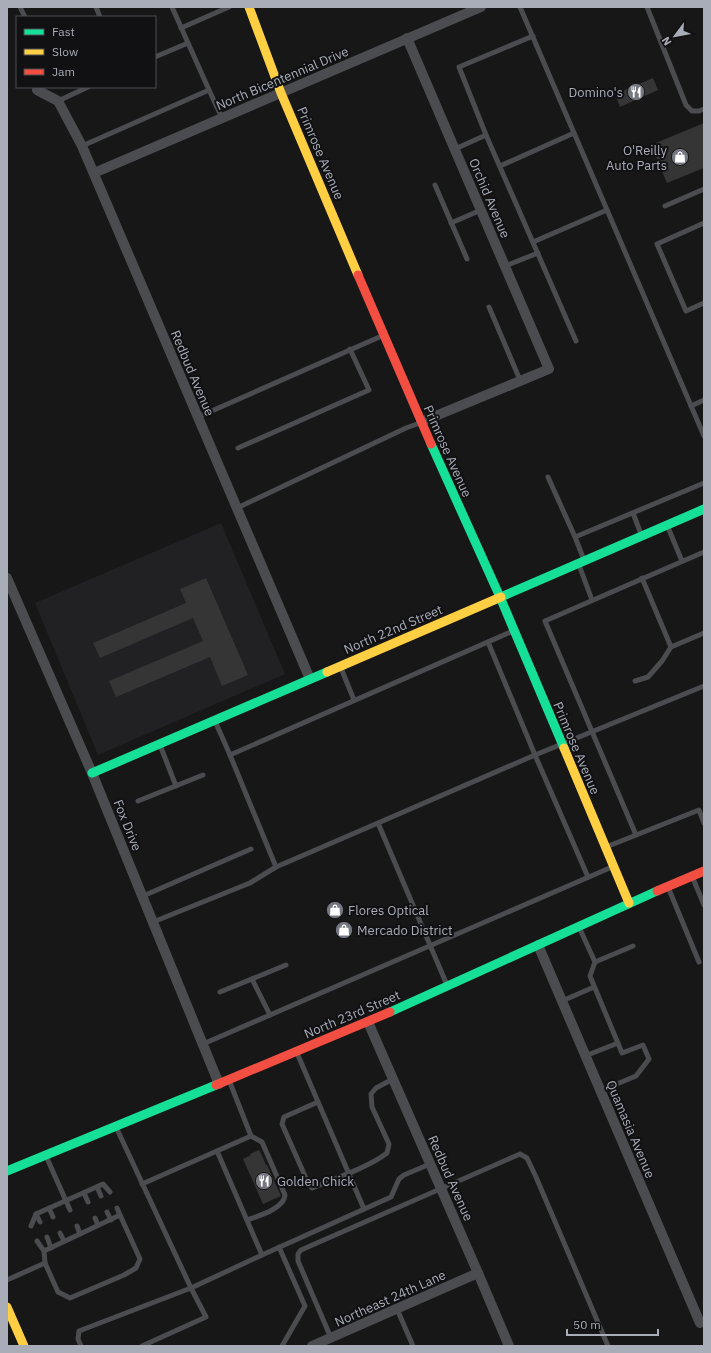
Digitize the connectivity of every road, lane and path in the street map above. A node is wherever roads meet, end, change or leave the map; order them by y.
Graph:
1 (20, 7) edge
2 (172, 7) edge
3 (229, 7) edge
4 (249, 7) edge
5 (481, 7) edge
6 (520, 7) edge
7 (647, 7) edge
8 (24, 16) edge
9 (181, 28) junction
10 (533, 36) junction
11 (407, 38) junction
12 (188, 43) junction
13 (156, 57) edge
14 (38, 88) edge
15 (86, 88) edge
16 (209, 90) junction
17 (281, 93) junction
18 (58, 101) junction
19 (704, 109) edge
20 (222, 118) junction
21 (574, 133) junction
22 (486, 135) junction
23 (82, 146) junction
24 (455, 149) junction
25 (500, 166) junction
26 (94, 173) junction
27 (435, 185) dead end
28 (704, 189) edge
29 (665, 206) dead end
30 (481, 210) junction
31 (607, 210) junction
32 (451, 223) junction
33 (704, 223) edge
34 (533, 242) junction
35 (538, 252) junction
36 (467, 259) dead end
37 (505, 266) junction
38 (704, 303) edge
39 (489, 307) dead end
40 (384, 334) junction
41 (576, 341) dead end
42 (350, 349) junction
43 (520, 380) junction
44 (704, 400) edge
45 (691, 406) junction
46 (198, 417) junction
47 (421, 422) junction
48 (704, 436) edge
49 (238, 448) dead end
50 (548, 478) dead end
51 (704, 483) edge
52 (237, 508) junction
53 (704, 509) edge
54 (633, 513) junction
55 (667, 525) junction
56 (642, 536) junction
57 (575, 537) junction
58 (704, 552) edge
59 (682, 561) junction
60 (581, 562) junction
61 (7, 578) edge
62 (642, 578) junction
63 (500, 597) junction
64 (592, 600) junction
65 (514, 630) junction
66 (704, 632) edge
67 (488, 642) junction
68 (671, 647) junction
69 (340, 666) junction
70 (310, 679) junction
71 (635, 681) dead end
72 (704, 686) edge
73 (354, 700) junction
74 (215, 720) junction
75 (592, 732) junction
76 (159, 744) junction
77 (562, 744) junction
78 (230, 755) junction
79 (536, 755) junction
80 (92, 773) junction
81 (203, 775) dead end
82 (176, 786) junction
83 (138, 801) dead end
84 (378, 823) junction
85 (704, 823) edge
86 (636, 835) junction
87 (605, 847) junction
88 (251, 850) dead end
89 (613, 866) junction
90 (276, 867) junction
91 (704, 871) edge
92 (692, 876) junction
93 (588, 877) junction
94 (667, 886) junction
95 (143, 896) junction
96 (628, 903) junction
97 (704, 905) edge
98 (153, 922) junction
99 (579, 926) junction
100 (431, 945) junction
101 (538, 945) junction
102 (633, 946) dead end
103 (595, 962) junction
104 (699, 962) dead end
105 (286, 965) dead end
106 (252, 979) junction
107 (448, 986) junction
108 (594, 987) junction
109 (220, 992) dead end
110 (562, 1001) junction
111 (270, 1015) junction
112 (368, 1022) junction
113 (618, 1042) junction
114 (203, 1044) junction
115 (296, 1052) junction
116 (585, 1056) junction
117 (393, 1079) junction
118 (223, 1082) junction
119 (600, 1090) junction
120 (318, 1102) junction
121 (116, 1126) junction
122 (251, 1136) junction
123 (217, 1151) junction
124 (46, 1155) junction
125 (430, 1164) junction
126 (7, 1171) edge
127 (349, 1173) junction
128 (142, 1184) junction
129 (96, 1187) junction
130 (441, 1189) junction
131 (84, 1192) junction
132 (110, 1192) dead end
133 (100, 1196) dead end
134 (66, 1201) junction
135 (88, 1202) dead end
136 (50, 1208) junction
137 (117, 1208) dead end
138 (364, 1209) junction
139 (70, 1210) dead end
140 (107, 1212) dead end
141 (36, 1214) junction
142 (120, 1215) junction
143 (53, 1217) dead end
144 (95, 1218) dead end
145 (111, 1220) junction
146 (247, 1220) junction
147 (40, 1222) dead end
148 (98, 1225) junction
149 (31, 1226) dead end
150 (76, 1226) dead end
151 (60, 1233) dead end
152 (80, 1234) junction
153 (47, 1238) dead end
154 (37, 1241) dead end
155 (64, 1241) junction
156 (279, 1247) junction
157 (51, 1248) junction
158 (44, 1251) junction
159 (262, 1255) junction
160 (45, 1263) junction
161 (478, 1273) junction
162 (7, 1280) edge
163 (191, 1288) junction
164 (7, 1307) edge
165 (397, 1309) junction
166 (700, 1323) dead end
167 (331, 1338) junction
168 (24, 1346) edge
169 (81, 1346) edge
170 (142, 1346) edge
171 (282, 1346) edge
172 (312, 1346) edge
173 (413, 1346) edge
174 (509, 1346) edge
175 (608, 1346) edge

1 - 8 lane
2 - 9 lane
3 - 9 lane
4 - 17 street, Primrose Avenue
5 - 11 street, North Bicentennial Drive
6 - 10 lane
7 - 19 lane
9 - 12 lane
10 - 21 lane
10 - 22 lane
11 - 17 street, North Bicentennial Drive
11 - 24 street, Orchid Avenue
12 - 13 lane
12 - 16 lane
14 - 18 street
15 - 18 lane
16 - 20 lane
16 - 23 lane
17 - 20 street, North Bicentennial Drive
17 - 40 street, Primrose Avenue
18 - 23 street, Redbud Avenue
20 - 26 street, North Bicentennial Drive
21 - 25 lane
21 - 31 lane
22 - 24 lane
22 - 25 lane
23 - 26 street, Redbud Avenue
24 - 30 street, Orchid Avenue
25 - 34 lane
26 - 46 street, Redbud Avenue
27 - 32 lane
28 - 29 lane
30 - 32 lane
30 - 37 street, Orchid Avenue
31 - 34 lane
31 - 45 lane
32 - 36 lane
33 - 38 lane
34 - 35 lane
35 - 37 lane
35 - 41 lane
37 - 43 street, Orchid Avenue
39 - 43 lane
40 - 42 lane
40 - 47 street, Primrose Avenue
42 - 46 lane
42 - 49 lane
43 - 47 street
44 - 45 lane
45 - 48 lane
46 - 52 street, Redbud Avenue
47 - 52 lane
47 - 63 street, Primrose Avenue
50 - 57 lane
51 - 54 lane
52 - 70 street, Redbud Avenue
53 - 55 street, North 22nd Street
54 - 56 lane
54 - 57 lane
55 - 56 street, North 22nd Street
55 - 59 lane
56 - 60 street, North 22nd Street
57 - 60 lane
58 - 59 lane
59 - 62 lane
60 - 63 street, North 22nd Street
60 - 64 lane
61 - 80 street, Fox Drive
62 - 64 lane
62 - 68 lane
63 - 65 street, Primrose Avenue
63 - 69 street, North 22nd Street
64 - 75 lane
65 - 67 lane
65 - 77 street, Primrose Avenue
66 - 68 lane
67 - 73 lane
67 - 79 lane
68 - 71 lane
69 - 70 street, North 22nd Street
69 - 73 lane
70 - 74 street, North 22nd Street
72 - 75 lane
73 - 78 lane
74 - 76 street, North 22nd Street
74 - 78 lane
75 - 77 lane
75 - 86 lane
76 - 80 street, North 22nd Street
76 - 82 lane
77 - 79 lane
77 - 87 street, Primrose Avenue
78 - 90 lane
79 - 84 lane
79 - 93 lane
80 - 95 street, Fox Drive
81 - 82 lane
82 - 83 lane
84 - 90 lane
84 - 100 lane
85 - 86 lane
86 - 87 lane
87 - 89 street, Primrose Avenue
88 - 95 lane
89 - 93 lane
89 - 96 street, Primrose Avenue
90 - 98 lane
91 - 92 street, North 23rd Street
92 - 94 street, North 23rd Street
92 - 97 lane
93 - 100 lane
94 - 96 street, North 23rd Street
94 - 104 lane
95 - 98 street, Fox Drive
96 - 99 street, North 23rd Street
98 - 114 street, Fox Drive
99 - 101 street, North 23rd Street
99 - 103 lane
100 - 107 lane
100 - 111 lane
101 - 107 street, North 23rd Street
101 - 110 street, Quamasia Avenue
102 - 103 lane
103 - 108 lane
105 - 106 lane
106 - 109 lane
106 - 111 lane
107 - 112 street, North 23rd Street
108 - 110 lane
108 - 113 lane
110 - 116 street, Quamasia Avenue
111 - 114 lane
112 - 115 street, North 23rd Street
112 - 117 street, Redbud Avenue
113 - 116 lane
113 - 119 lane
114 - 118 street, Fox Drive
115 - 118 street, North 23rd Street
115 - 120 lane
116 - 119 street, Quamasia Avenue
117 - 125 street, Redbud Avenue
117 - 127 lane
118 - 121 street, North 23rd Street
118 - 122 lane
119 - 166 street, Quamasia Avenue
120 - 127 lane
120 - 127 lane
121 - 124 street, North 23rd Street
121 - 128 lane
122 - 123 lane
122 - 146 lane
123 - 128 lane
123 - 146 lane
124 - 126 street, North 23rd Street
124 - 134 lane
125 - 130 street, Redbud Avenue
125 - 138 lane
127 - 138 lane
128 - 163 lane
129 - 131 lane
129 - 132 lane
129 - 133 lane
130 - 161 street, Redbud Avenue
130 - 167 lane
130 - 175 lane
131 - 134 lane
131 - 135 lane
134 - 136 lane
134 - 139 lane
136 - 141 lane
136 - 143 lane
137 - 142 lane
138 - 156 lane
140 - 145 lane
141 - 147 lane
141 - 149 lane
142 - 145 lane
142 - 160 lane
144 - 148 lane
145 - 148 lane
146 - 159 lane
148 - 152 lane
150 - 152 lane
151 - 155 lane
152 - 155 lane
153 - 157 lane
154 - 158 lane
155 - 157 lane
156 - 159 lane
156 - 171 lane
157 - 158 lane
158 - 160 lane
159 - 163 lane
160 - 162 lane
161 - 165 street, Northeast 24th Lane
161 - 174 street, Redbud Avenue
163 - 169 lane
163 - 170 lane
164 - 168 street
165 - 167 street, Northeast 24th Lane
165 - 173 lane
167 - 172 street, Northeast 24th Lane

